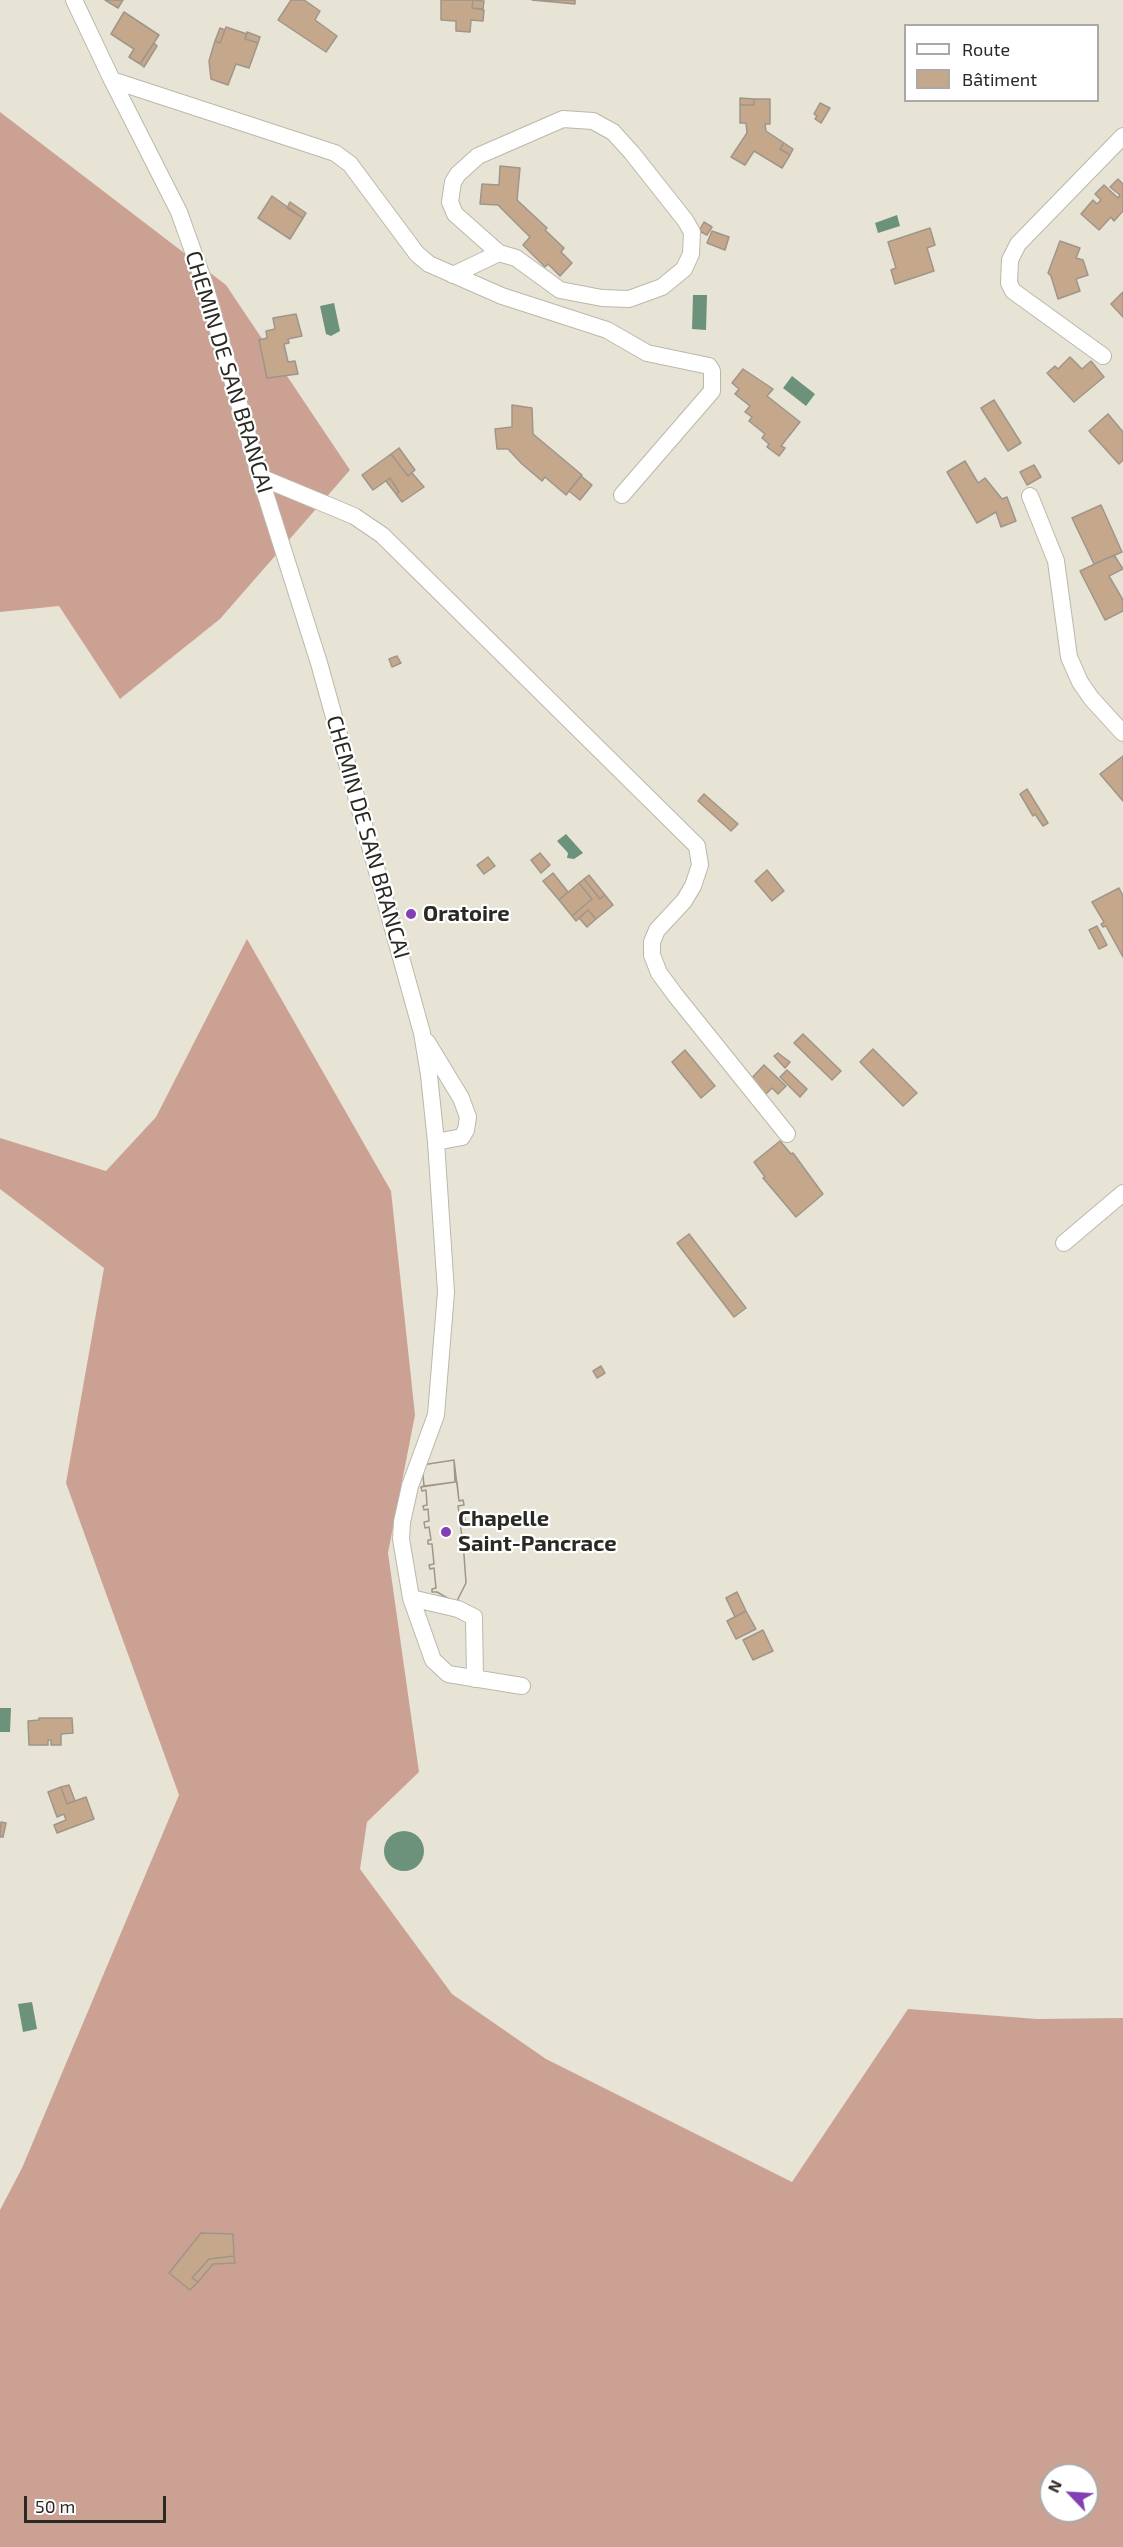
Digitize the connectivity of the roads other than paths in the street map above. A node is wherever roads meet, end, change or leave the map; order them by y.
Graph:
1 (74, 0) edge
2 (112, 80) junction
3 (1123, 136) edge
4 (499, 253) junction
5 (453, 274) junction
6 (1103, 356) dead end
7 (260, 477) junction
8 (622, 495) dead end
9 (1030, 496) dead end
10 (1123, 733) edge
11 (422, 1033) junction
12 (787, 1134) dead end
13 (436, 1142) junction
14 (1123, 1193) edge
15 (1064, 1243) dead end
16 (411, 1598) junction
17 (475, 1679) junction
18 (522, 1686) dead end

1 - 2 street, CHEMIN DE SAN BRANCAI
2 - 5 street
2 - 7 street, CHEMIN DE SAN BRANCAI
3 - 6 street
4 - 4 street
4 - 5 street
5 - 8 street
7 - 11 street, CHEMIN DE SAN BRANCAI
7 - 12 street
9 - 10 street
11 - 13 street, CHEMIN DE SAN BRANCAI
11 - 13 street
13 - 16 street, CHEMIN DE SAN BRANCAI
14 - 15 street
16 - 17 street, CHEMIN DE SAN BRANCAI
16 - 17 street
17 - 18 street, CHEMIN DE SAN BRANCAI

